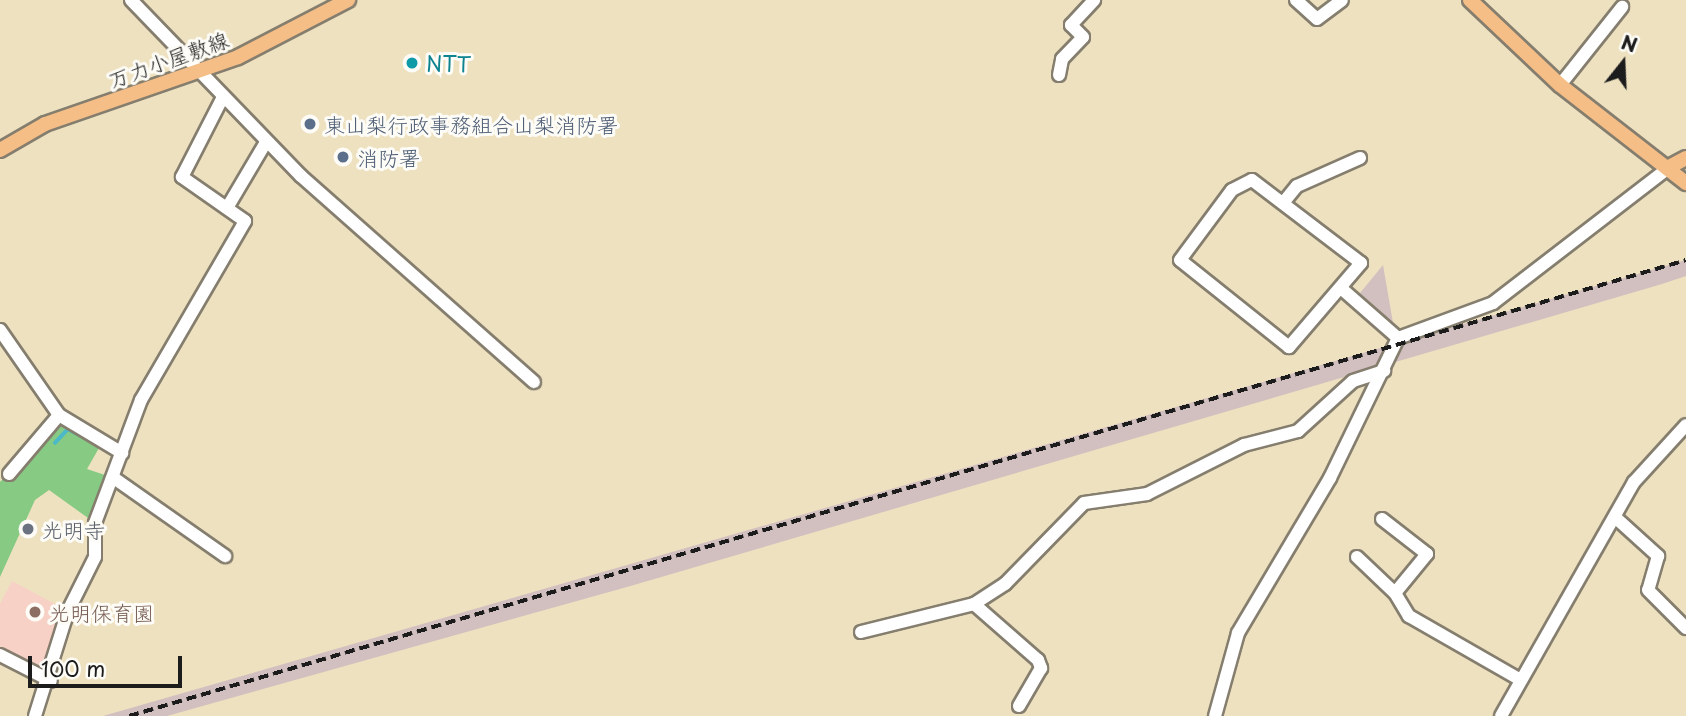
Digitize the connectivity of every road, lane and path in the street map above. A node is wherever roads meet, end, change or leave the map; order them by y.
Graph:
1 (131, 0) edge
2 (348, 0) edge
3 (1094, 0) edge
4 (1296, 0) edge
5 (1342, 0) edge
6 (1470, 0) edge
7 (1622, 7) dead end
8 (197, 72) junction
9 (1059, 75) dead end
10 (1560, 85) junction
11 (223, 97) junction
12 (266, 142) junction
13 (0, 150) edge
14 (1360, 158) dead end
15 (1686, 158) edge
16 (1671, 166) junction
17 (1686, 183) edge
18 (1283, 203) junction
19 (227, 208) junction
20 (1342, 289) junction
21 (0, 330) edge
22 (1398, 338) junction
23 (1384, 371) junction
24 (534, 382) dead end
25 (59, 415) junction
26 (1686, 425) edge
27 (121, 453) junction
28 (9, 474) dead end
29 (114, 478) junction
30 (1616, 518) junction
31 (1382, 519) dead end
32 (225, 556) dead end
33 (1357, 557) dead end
34 (1395, 593) junction
35 (974, 604) junction
36 (1686, 628) edge
37 (861, 632) dead end
38 (0, 654) edge
39 (1519, 679) junction
40 (51, 681) junction
41 (1019, 706) dead end
42 (35, 716) edge
43 (1215, 716) edge
44 (1501, 716) edge

1 - 8 street
2 - 8 main road, 万力小屋敷線
3 - 9 street
4 - 5 street
6 - 10 main road
7 - 10 street
8 - 11 street
8 - 13 main road, 万力小屋敷線
10 - 16 main road
11 - 12 street
11 - 19 street
12 - 19 street
12 - 24 street
14 - 18 street
15 - 16 main road
16 - 17 main road
16 - 22 street
18 - 20 street
18 - 20 street
19 - 27 street
20 - 22 street
21 - 25 street
22 - 23 street
23 - 35 street
23 - 43 street
25 - 27 street
25 - 28 street
26 - 30 street
27 - 29 street
29 - 32 street
29 - 40 street
30 - 36 street
30 - 39 street
31 - 34 street
33 - 34 street
34 - 39 street
35 - 37 street
35 - 41 street
38 - 40 street
39 - 44 street
40 - 42 street

